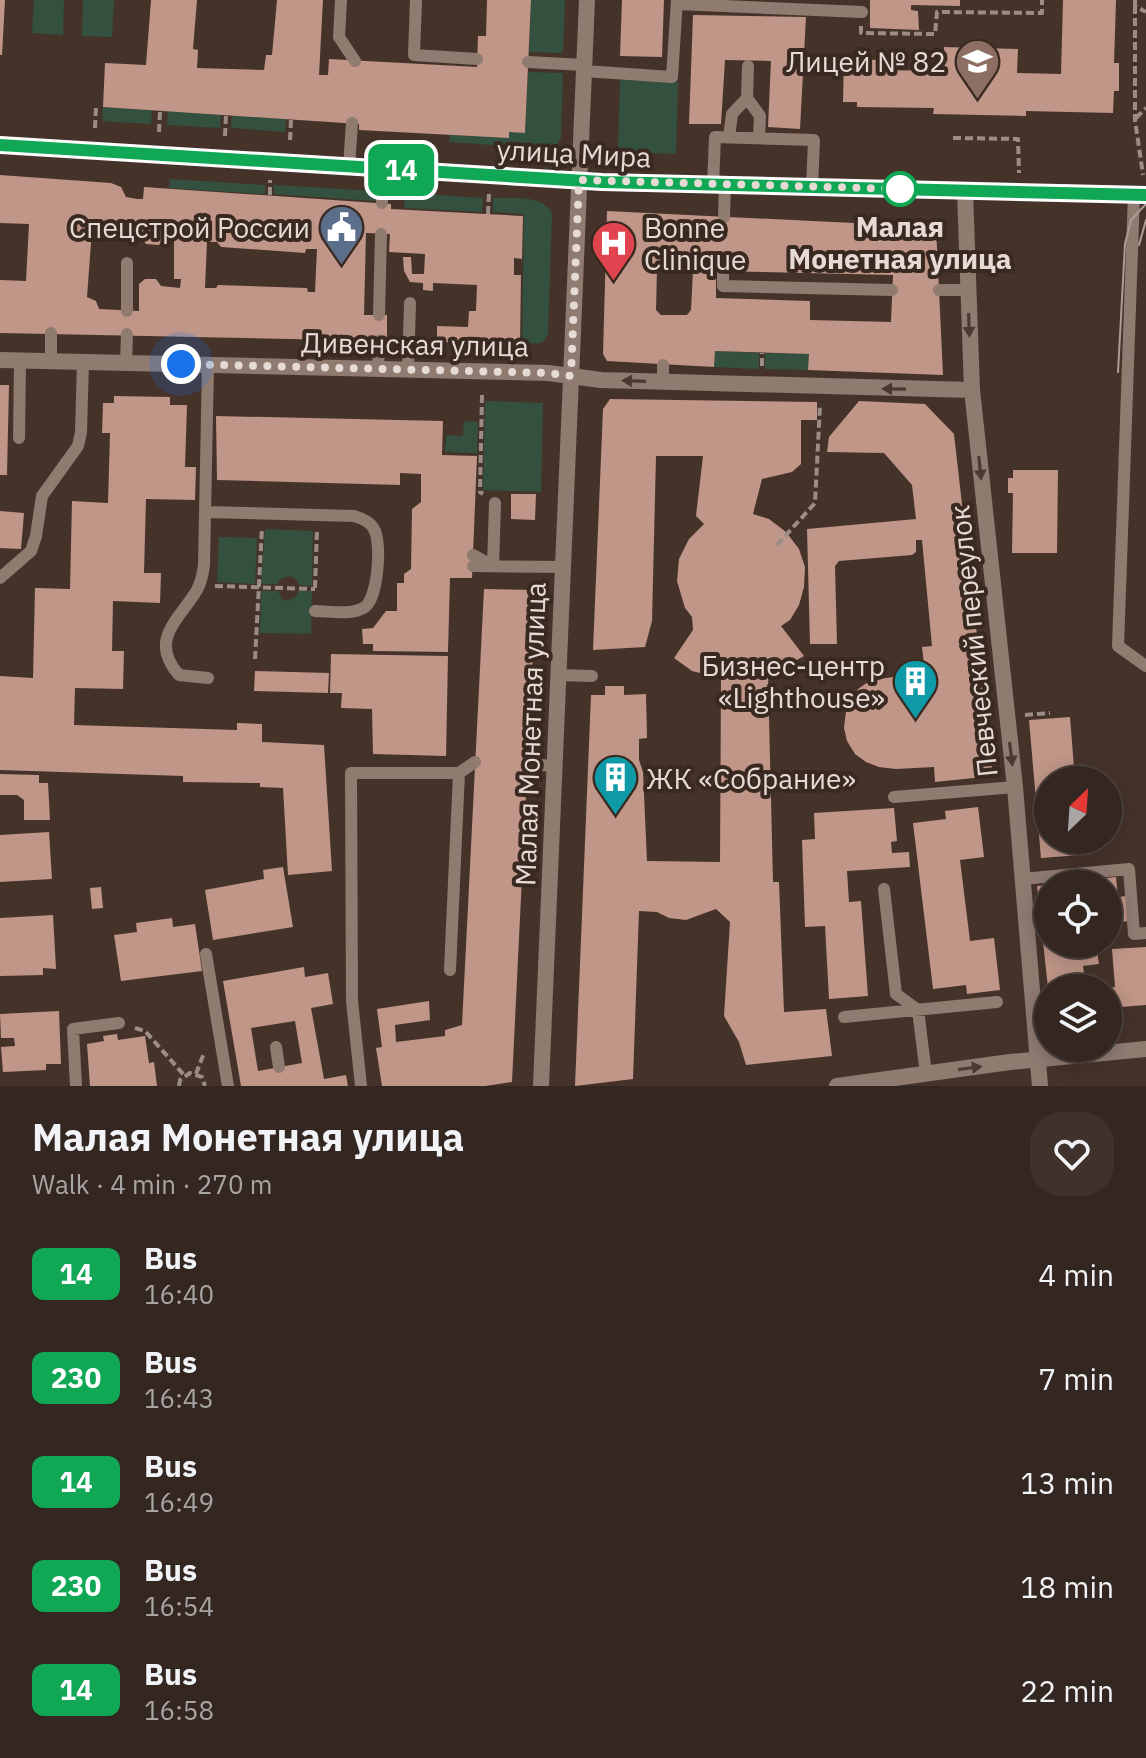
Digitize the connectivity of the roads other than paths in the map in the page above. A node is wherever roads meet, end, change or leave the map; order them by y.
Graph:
1 (341, 0) edge
2 (416, 0) edge
3 (587, 0) edge
4 (677, 2) edge
5 (862, 12) road end
6 (477, 59) dead end
7 (355, 61) dead end
8 (528, 62) dead end
9 (748, 66) dead end
10 (584, 68) junction
11 (747, 98) junction
12 (352, 123) dead end
13 (729, 137) junction
14 (759, 138) junction
15 (0, 145) edge
16 (349, 167) junction
17 (383, 169) junction
18 (579, 180) junction
19 (719, 185) junction
20 (812, 187) junction
21 (965, 191) junction
22 (1140, 194) edge
23 (382, 203) dead end
24 (724, 217) dead end
25 (381, 234) dead end
26 (127, 263) dead end
27 (723, 271) dead end
28 (892, 290) dead end
29 (939, 290) dead end
30 (968, 290) junction
31 (410, 303) dead end
32 (127, 311) dead end
33 (379, 315) dead end
34 (51, 333) dead end
35 (127, 334) dead end
36 (379, 341) dead end
37 (0, 360) edge
38 (20, 361) junction
39 (51, 361) junction
40 (83, 362) junction
41 (126, 363) junction
42 (208, 365) junction
43 (378, 369) junction
44 (408, 370) junction
45 (571, 376) junction
46 (972, 390) junction
47 (19, 438) dead end
48 (495, 503) road end
49 (206, 512) junction
50 (473, 560) dead end
51 (493, 566) junction
52 (563, 567) junction
53 (0, 578) edge
54 (315, 611) road end
55 (1146, 666) edge
56 (558, 675) junction
57 (592, 676) dead end
58 (208, 678) dead end
59 (475, 762) dead end
60 (528, 764) dead end
61 (554, 766) junction
62 (459, 773) junction
63 (1015, 787) junction
64 (894, 797) dead end
65 (1022, 879) junction
66 (884, 889) dead end
67 (1146, 933) edge
68 (206, 954) dead end
69 (450, 970) dead end
70 (997, 1002) dead end
71 (918, 1010) junction
72 (1034, 1015) edge
73 (844, 1017) dead end
74 (119, 1023) road end
75 (276, 1047) dead end
76 (1146, 1049) edge
77 (1122, 1051) edge
78 (1034, 1060) edge
79 (1038, 1062) edge
80 (279, 1067) dead end
81 (926, 1074) junction
82 (76, 1086) edge
83 (228, 1086) edge
84 (361, 1086) edge
85 (541, 1086) edge
86 (837, 1086) edge
87 (1040, 1086) edge

1 - 7 lane
2 - 6 lane
3 - 10 street, Малая Монетная улица
4 - 5 lane
4 - 10 lane
8 - 10 lane
9 - 11 lane
10 - 18 street, Малая Монетная улица
11 - 13 lane
11 - 14 lane
12 - 16 lane
13 - 14 lane
13 - 19 lane
14 - 20 lane
15 - 16 street, улица Мира
16 - 17 street, улица Мира
17 - 18 street, улица Мира
17 - 23 lane
18 - 19 street, улица Мира
18 - 45 street, Малая Монетная улица
19 - 20 street, улица Мира
19 - 24 lane
20 - 21 street, улица Мира
21 - 22 street, улица Мира
21 - 30 street, Певческий переулок
22 - 55 lane
25 - 33 lane
26 - 32 lane
27 - 28 lane
29 - 30 lane
30 -> 46 street, Певческий переулок
31 - 44 lane
34 - 39 lane
35 - 41 lane
36 - 43 lane
37 - 38 street, Дивенская улица
38 - 39 street, Дивенская улица
38 - 47 lane
39 - 40 street, Дивенская улица
40 - 41 street, Дивенская улица
40 - 53 lane
41 - 42 street, Дивенская улица
42 - 43 street, Дивенская улица
42 - 49 lane
43 - 44 street, Дивенская улица
44 - 45 street, Дивенская улица
46 -> 45 street, Дивенская улица
45 - 52 street, Малая Монетная улица
46 -> 63 street, Певческий переулок
48 - 51 lane
49 - 54 lane
49 - 58 lane
50 - 51 lane
51 - 52 lane
52 - 56 street, Малая Монетная улица
56 - 57 lane
56 - 61 street, Малая Монетная улица
59 - 62 lane
60 - 61 lane
61 - 85 street, Малая Монетная улица
62 - 69 lane
62 - 84 lane
63 - 64 lane
63 - 65 street, Певческий переулок
65 - 67 lane
65 - 72 street, Певческий переулок
66 - 71 lane
68 - 83 lane
70 - 71 lane
71 - 73 lane
71 - 81 lane
74 - 82 lane
75 - 80 lane
76 - 77 street
81 -> 78 street
79 - 87 street, Певческий переулок
81 - 86 street

